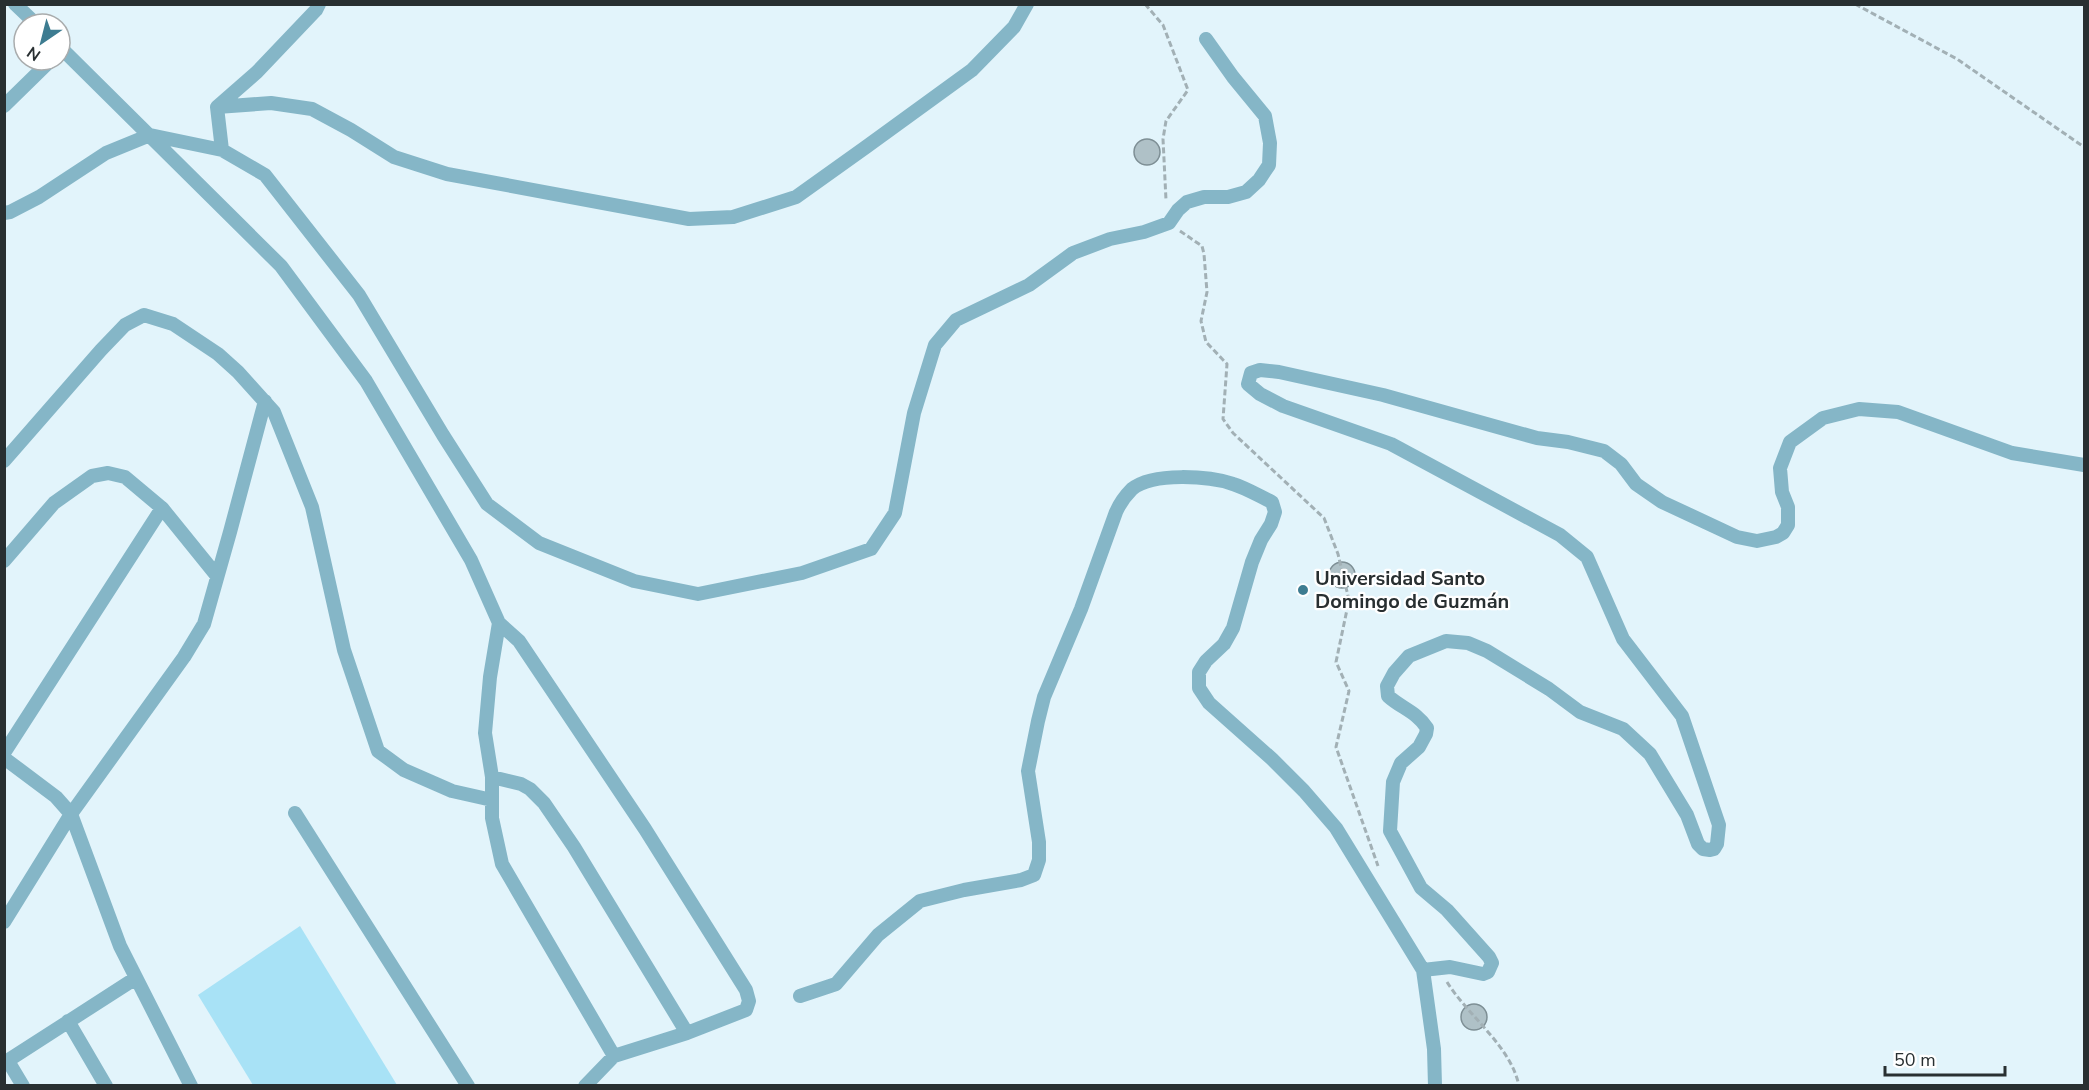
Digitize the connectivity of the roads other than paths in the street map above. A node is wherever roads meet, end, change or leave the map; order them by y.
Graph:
1 (319, 4) edge
2 (1027, 4) edge
3 (1206, 39) dead end
4 (72, 60) edge
5 (39, 72) edge
6 (4, 106) edge
7 (217, 108) junction
8 (150, 135) junction
9 (222, 150) junction
10 (4, 213) edge
11 (265, 400) junction
12 (4, 461) edge
13 (2085, 465) edge
14 (162, 508) junction
15 (4, 561) edge
16 (217, 576) junction
17 (499, 623) junction
18 (4, 753) edge
19 (4, 758) edge
20 (492, 777) junction
21 (492, 800) junction
22 (295, 813) dead end
23 (71, 814) junction
24 (4, 922) edge
25 (1423, 970) junction
26 (136, 978) junction
27 (800, 996) dead end
28 (68, 1021) junction
29 (687, 1033) junction
30 (614, 1056) junction
31 (6, 1062) edge
32 (23, 1086) edge
33 (106, 1086) edge
34 (191, 1086) edge
35 (468, 1086) edge
36 (585, 1086) edge
37 (1435, 1086) edge

1 - 7 street
2 - 7 street
3 - 9 street
4 - 8 street
5 - 6 street
7 - 9 street
8 - 9 street
8 - 10 street
8 - 17 street
11 - 12 street
11 - 16 street
11 - 21 street
13 - 25 street
14 - 15 street
14 - 16 street
14 - 18 street
16 - 23 street
17 - 20 street
17 - 29 street
19 - 23 street
20 - 21 street
20 - 29 street
21 - 30 street
22 - 35 street
23 - 24 street
23 - 26 street
25 - 27 street
25 - 37 street
26 - 28 street
26 - 34 street
28 - 31 street
28 - 33 street
29 - 30 street
30 - 36 street
31 - 32 street

